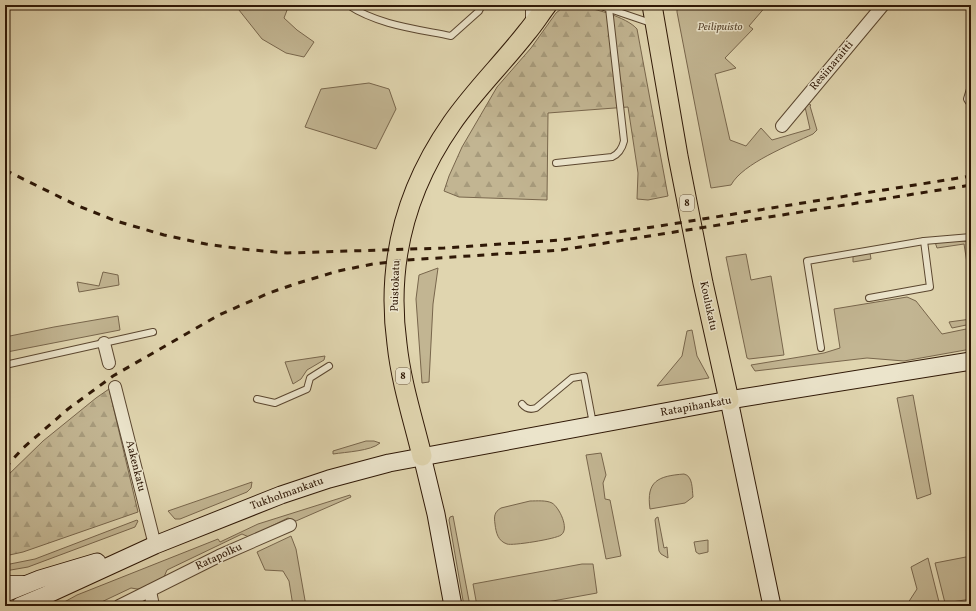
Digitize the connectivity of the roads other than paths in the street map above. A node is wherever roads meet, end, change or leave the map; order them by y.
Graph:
1 (348, 5) edge
2 (482, 5) edge
3 (529, 5) edge
4 (547, 5) edge
5 (598, 5) edge
6 (652, 5) edge
7 (882, 5) edge
8 (609, 8) junction
9 (655, 25) junction
10 (528, 31) junction
11 (971, 86) edge
12 (971, 105) edge
13 (782, 126) dead end
14 (556, 164) dead end
15 (971, 237) edge
16 (924, 241) junction
17 (868, 298) dead end
18 (153, 332) dead end
19 (104, 343) junction
20 (821, 348) dead end
21 (971, 361) edge
22 (109, 363) dead end
23 (5, 365) edge
24 (330, 366) dead end
25 (116, 387) dead end
26 (257, 399) dead end
27 (729, 400) junction
28 (522, 404) dead end
29 (593, 425) junction
30 (422, 456) junction
31 (290, 525) dead end
32 (155, 545) junction
33 (5, 582) edge
34 (32, 583) junction
35 (150, 591) junction
36 (5, 593) edge
37 (20, 606) edge
38 (119, 606) edge
39 (153, 606) edge
40 (453, 606) edge
41 (772, 606) edge

1 - 2 lane
3 - 10 lane
4 - 10 highway, Puistokatu / 8
5 - 8 lane
6 - 9 highway, Koulukatu / 8
7 - 13 street, Resiinaraitti
8 - 9 lane
8 - 14 lane
9 - 27 highway, Koulukatu / 8
10 - 30 highway, Puistokatu / 8
11 - 12 lane
15 - 16 lane
16 - 17 lane
16 - 20 lane
18 - 19 lane
19 - 22 street
19 - 23 lane
21 - 27 main road, Ratapihankatu
24 - 26 lane
25 - 32 street, Aakenkatu
27 - 29 main road, Ratapihankatu
27 - 41 main road, Koulukatu / 8
28 - 29 lane
29 - 30 main road, Ratapihankatu
30 - 32 main road, Tukholmankatu
30 - 40 main road, Puistokatu / 8
31 - 35 street, Ratapolku
32 - 34 main road, Tukholmankatu
32 - 37 main road, Tukholmankatu
33 - 34 street
34 - 36 main road, Tukholmankatu
35 - 38 street, Ratapolku
35 - 39 street

